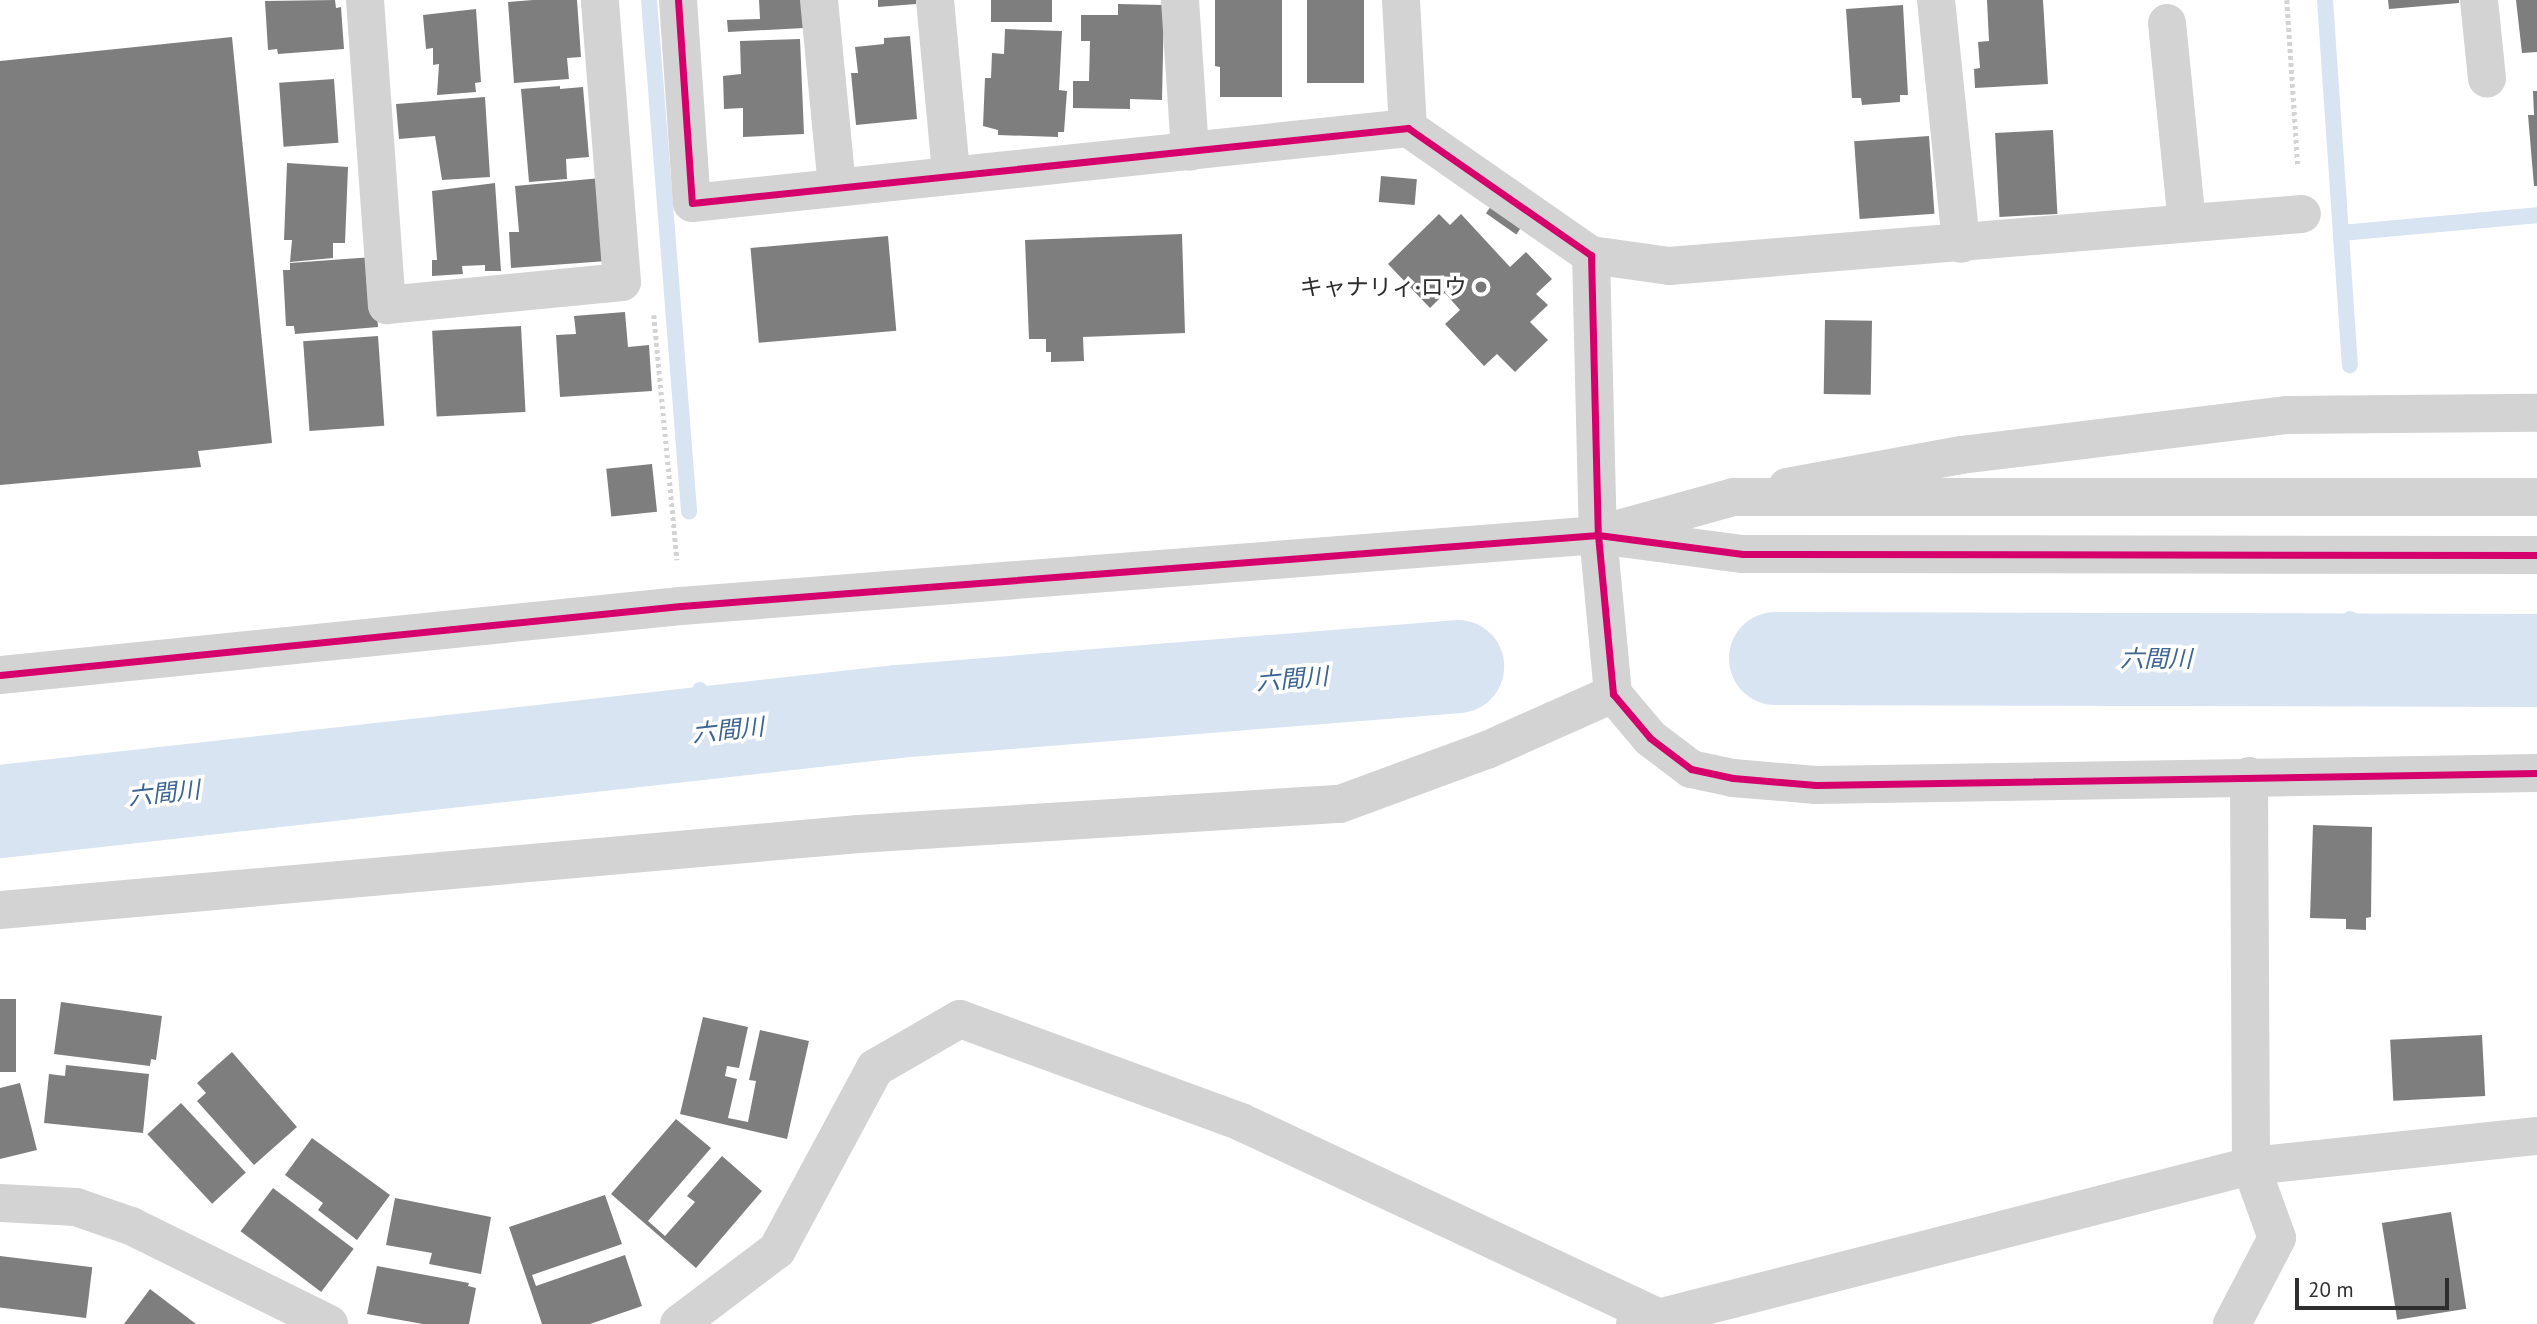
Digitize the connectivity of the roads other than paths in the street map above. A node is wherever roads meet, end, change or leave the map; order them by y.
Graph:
1 (365, 0) edge
2 (600, 0) edge
3 (678, 0) edge
4 (819, 0) edge
5 (935, 0) edge
6 (1180, 0) edge
7 (1401, 0) edge
8 (1936, 0) edge
9 (2479, 0) edge
10 (2167, 23) dead end
11 (2487, 79) dead end
12 (1408, 128) junction
13 (1190, 152) junction
14 (951, 174) junction
15 (836, 187) junction
16 (2302, 214) road end
17 (2187, 222) junction
18 (1961, 244) junction
19 (1591, 255) junction
20 (2537, 413) edge
21 (1734, 497) junction
22 (2537, 497) edge
23 (1598, 535) junction
24 (2537, 555) edge
25 (0, 674) edge
26 (1614, 694) junction
27 (2537, 773) edge
28 (2249, 776) junction
29 (0, 910) edge
30 (2537, 1136) edge
31 (2251, 1166) junction
32 (0, 1203) edge
33 (1647, 1321) edge
34 (329, 1324) edge
35 (679, 1324) edge
36 (2232, 1324) edge

1 - 2 street
3 - 15 street
4 - 15 street
5 - 14 street
6 - 13 street
7 - 12 street
8 - 18 street
9 - 11 street
10 - 17 street
12 - 13 street
12 - 19 street
13 - 14 street
14 - 15 street
16 - 17 street
17 - 18 street
18 - 19 street
19 - 23 street
20 - 21 street
21 - 22 street
21 - 23 street
23 - 24 street
23 - 25 street
23 - 26 street
26 - 28 street
26 - 29 street
27 - 28 street
28 - 31 street
30 - 31 street
31 - 33 street
31 - 36 street
32 - 34 street
33 - 35 street

